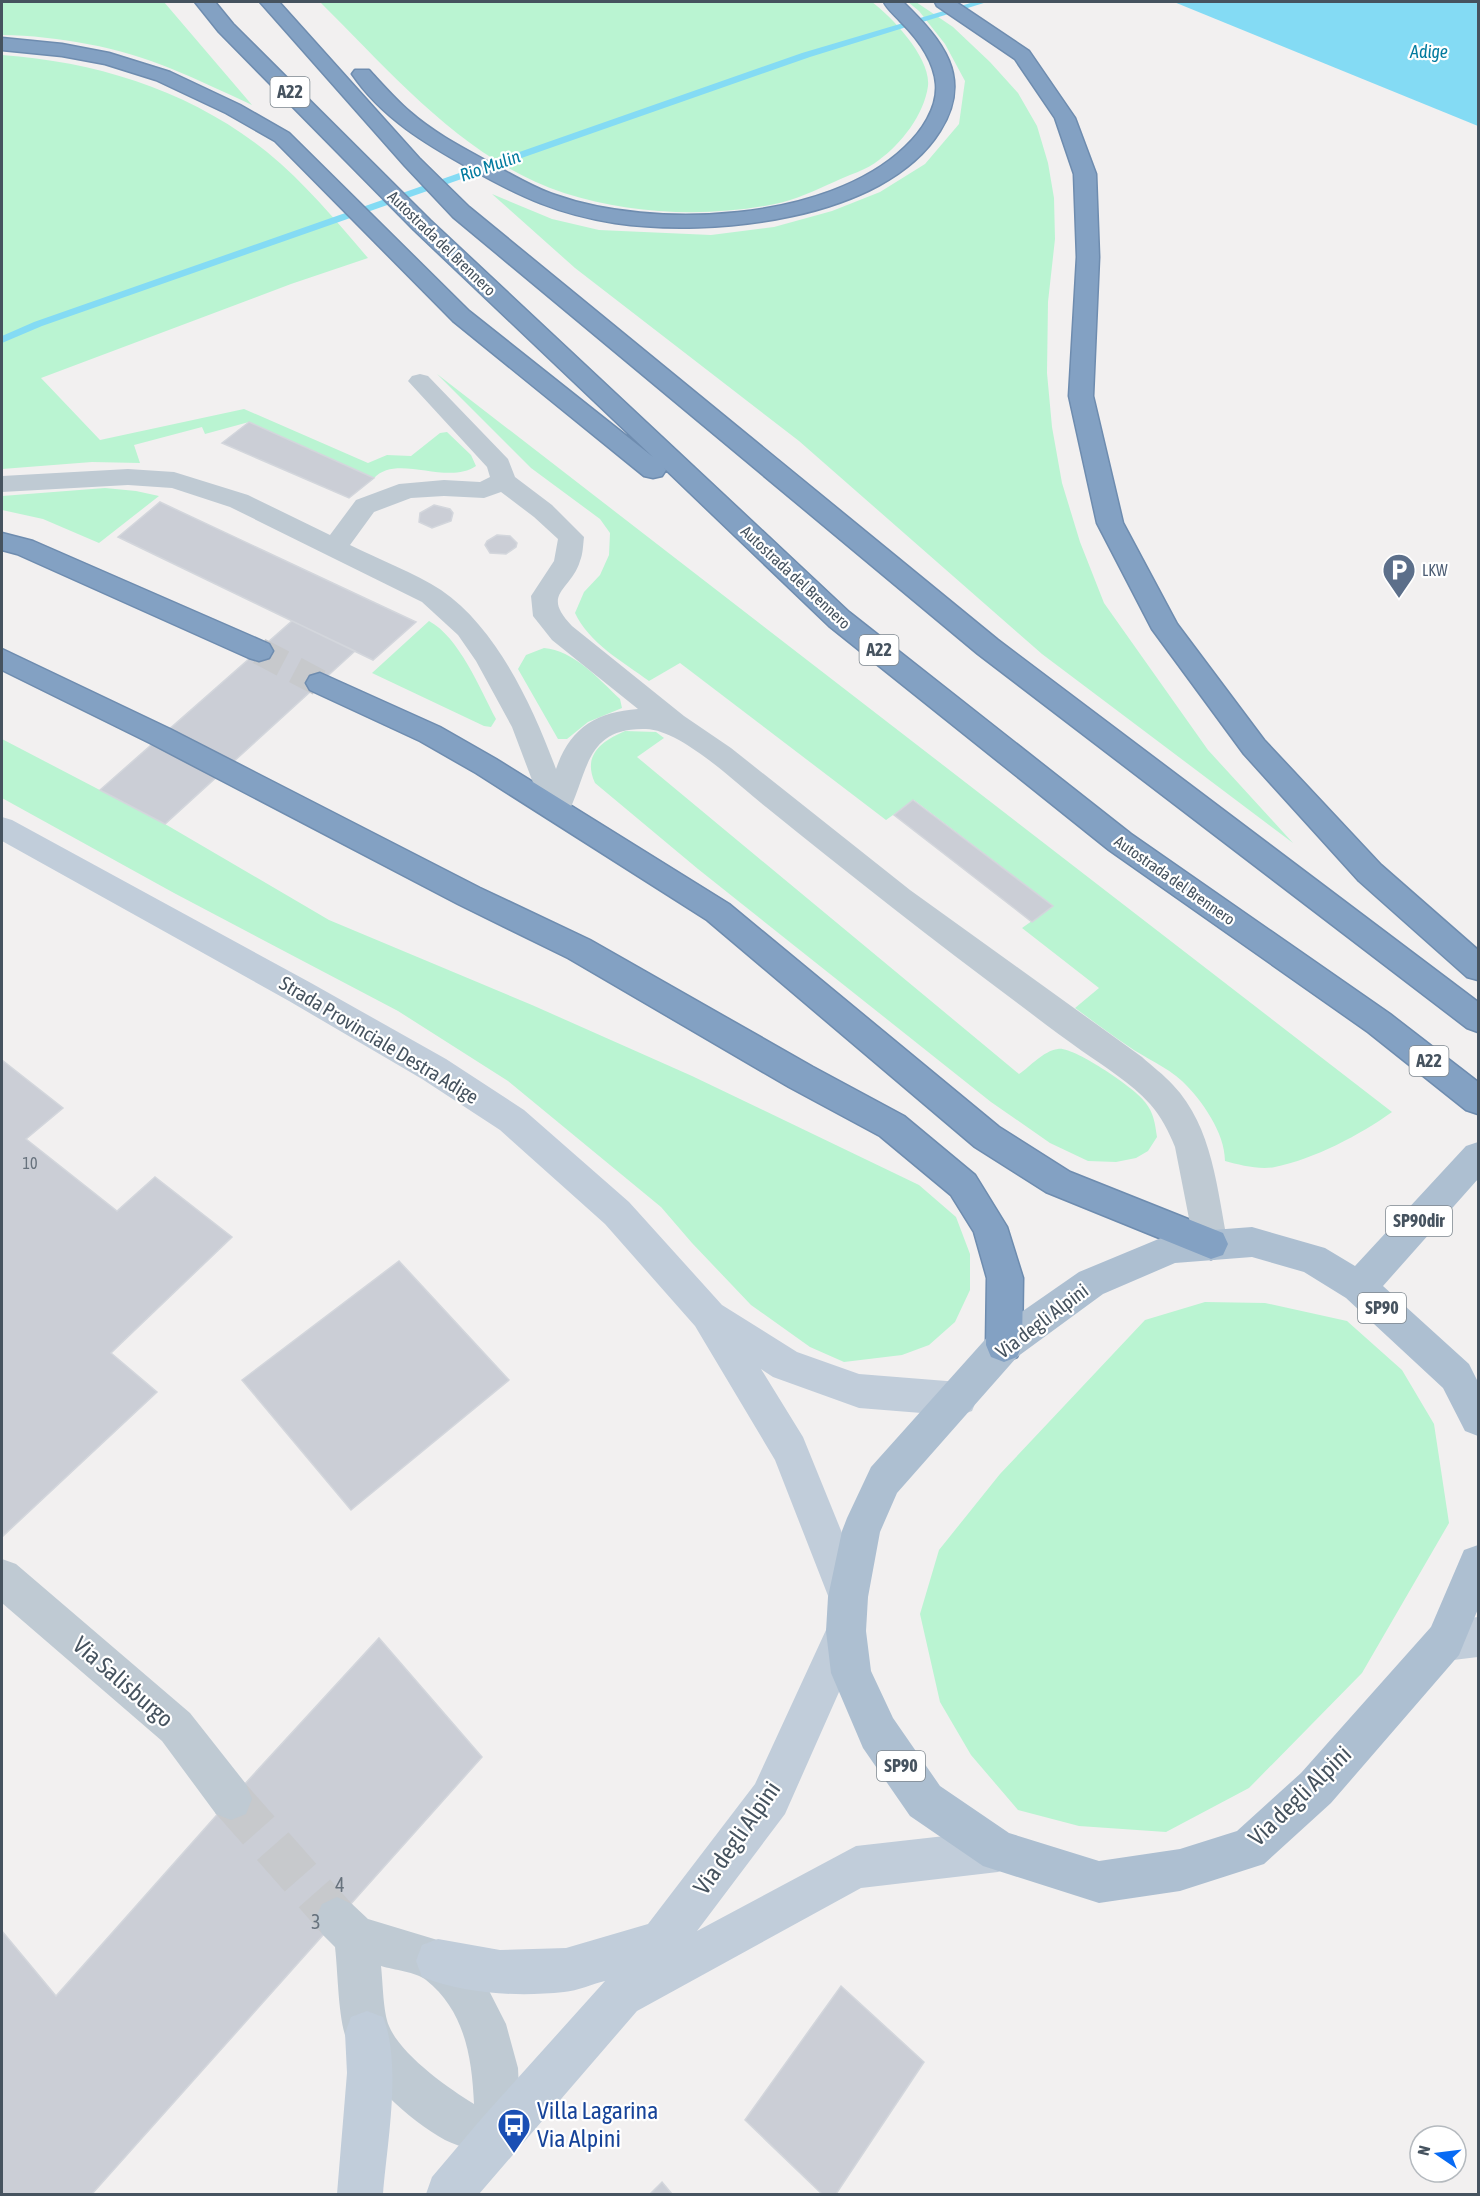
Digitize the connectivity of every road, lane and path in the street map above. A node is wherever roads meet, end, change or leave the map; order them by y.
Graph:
1 (205, 2) edge
2 (269, 2) edge
3 (279, 2) edge
4 (892, 2) edge
5 (944, 2) edge
6 (2, 44) edge
7 (334, 46) dead end
8 (351, 63) dead end
9 (420, 381) dead end
10 (503, 481) junction
11 (2, 484) edge
12 (2, 542) edge
13 (335, 547) junction
14 (839, 619) junction
15 (259, 651) tunnel mouth
16 (2, 659) edge
17 (320, 683) tunnel mouth
18 (674, 723) junction
19 (556, 809) junction
20 (2, 828) edge
21 (1474, 964) edge
22 (1479, 1019) edge
23 (1479, 1100) edge
24 (1479, 1156) edge
25 (1211, 1244) junction
26 (1359, 1287) junction
27 (708, 1315) junction
28 (1004, 1345) junction
29 (959, 1398) junction
30 (1479, 1419) edge
31 (1479, 1564) edge
32 (2, 1578) edge
33 (847, 1614) junction
34 (1462, 1639) edge
35 (231, 1799) tunnel mouth
36 (998, 1851) junction
37 (662, 1942) junction
38 (438, 1961) junction
39 (619, 1998) junction
40 (367, 2033) junction
41 (498, 2134) junction
42 (360, 2194) edge
43 (449, 2194) edge

1 - 14 highway, Autostrada del Brennero / A22
2 - 22 highway, Autostrada del Brennero / A22
3 - 7 highway
4 - 8 highway
5 - 21 highway
6 - 14 highway
9 - 10 street
10 - 13 street
10 - 18 street
11 - 13 street
12 - 15 highway
13 - 19 street
14 - 23 highway, Autostrada del Brennero / A22
16 - 28 highway
17 - 19 highway
18 - 19 street
18 - 25 street
19 - 25 highway
20 - 27 main road, Strada Provinciale Destra Adige / SP90
24 - 26 main road, SP90dir
25 - 26 main road, Via degli Alpini / SP90
25 - 28 main road, Via degli Alpini / SP90
26 - 30 main road, Via degli Alpini / SP90
27 - 29 main road, Strada Provinciale Destra Adige / SP90
27 - 33 main road, Strada Provinciale Destra Adige / SP90
28 - 29 main road, Via degli Alpini / SP90
29 - 33 main road, Via degli Alpini / SP90
31 - 34 main road, Via degli Alpini / SP90
32 - 35 street, Via Salisburgo
33 - 36 main road, Via degli Alpini / SP90
33 - 37 main road, Via degli Alpini
34 - 36 main road, Via degli Alpini / SP90
36 - 39 main road, Via degli Alpini
37 - 38 main road
37 - 39 main road, Via degli Alpini
38 - 40 street
38 - 41 street
39 - 41 main road, Via degli Alpini
40 - 41 street
40 - 42 main road
41 - 43 main road, Via degli Alpini

